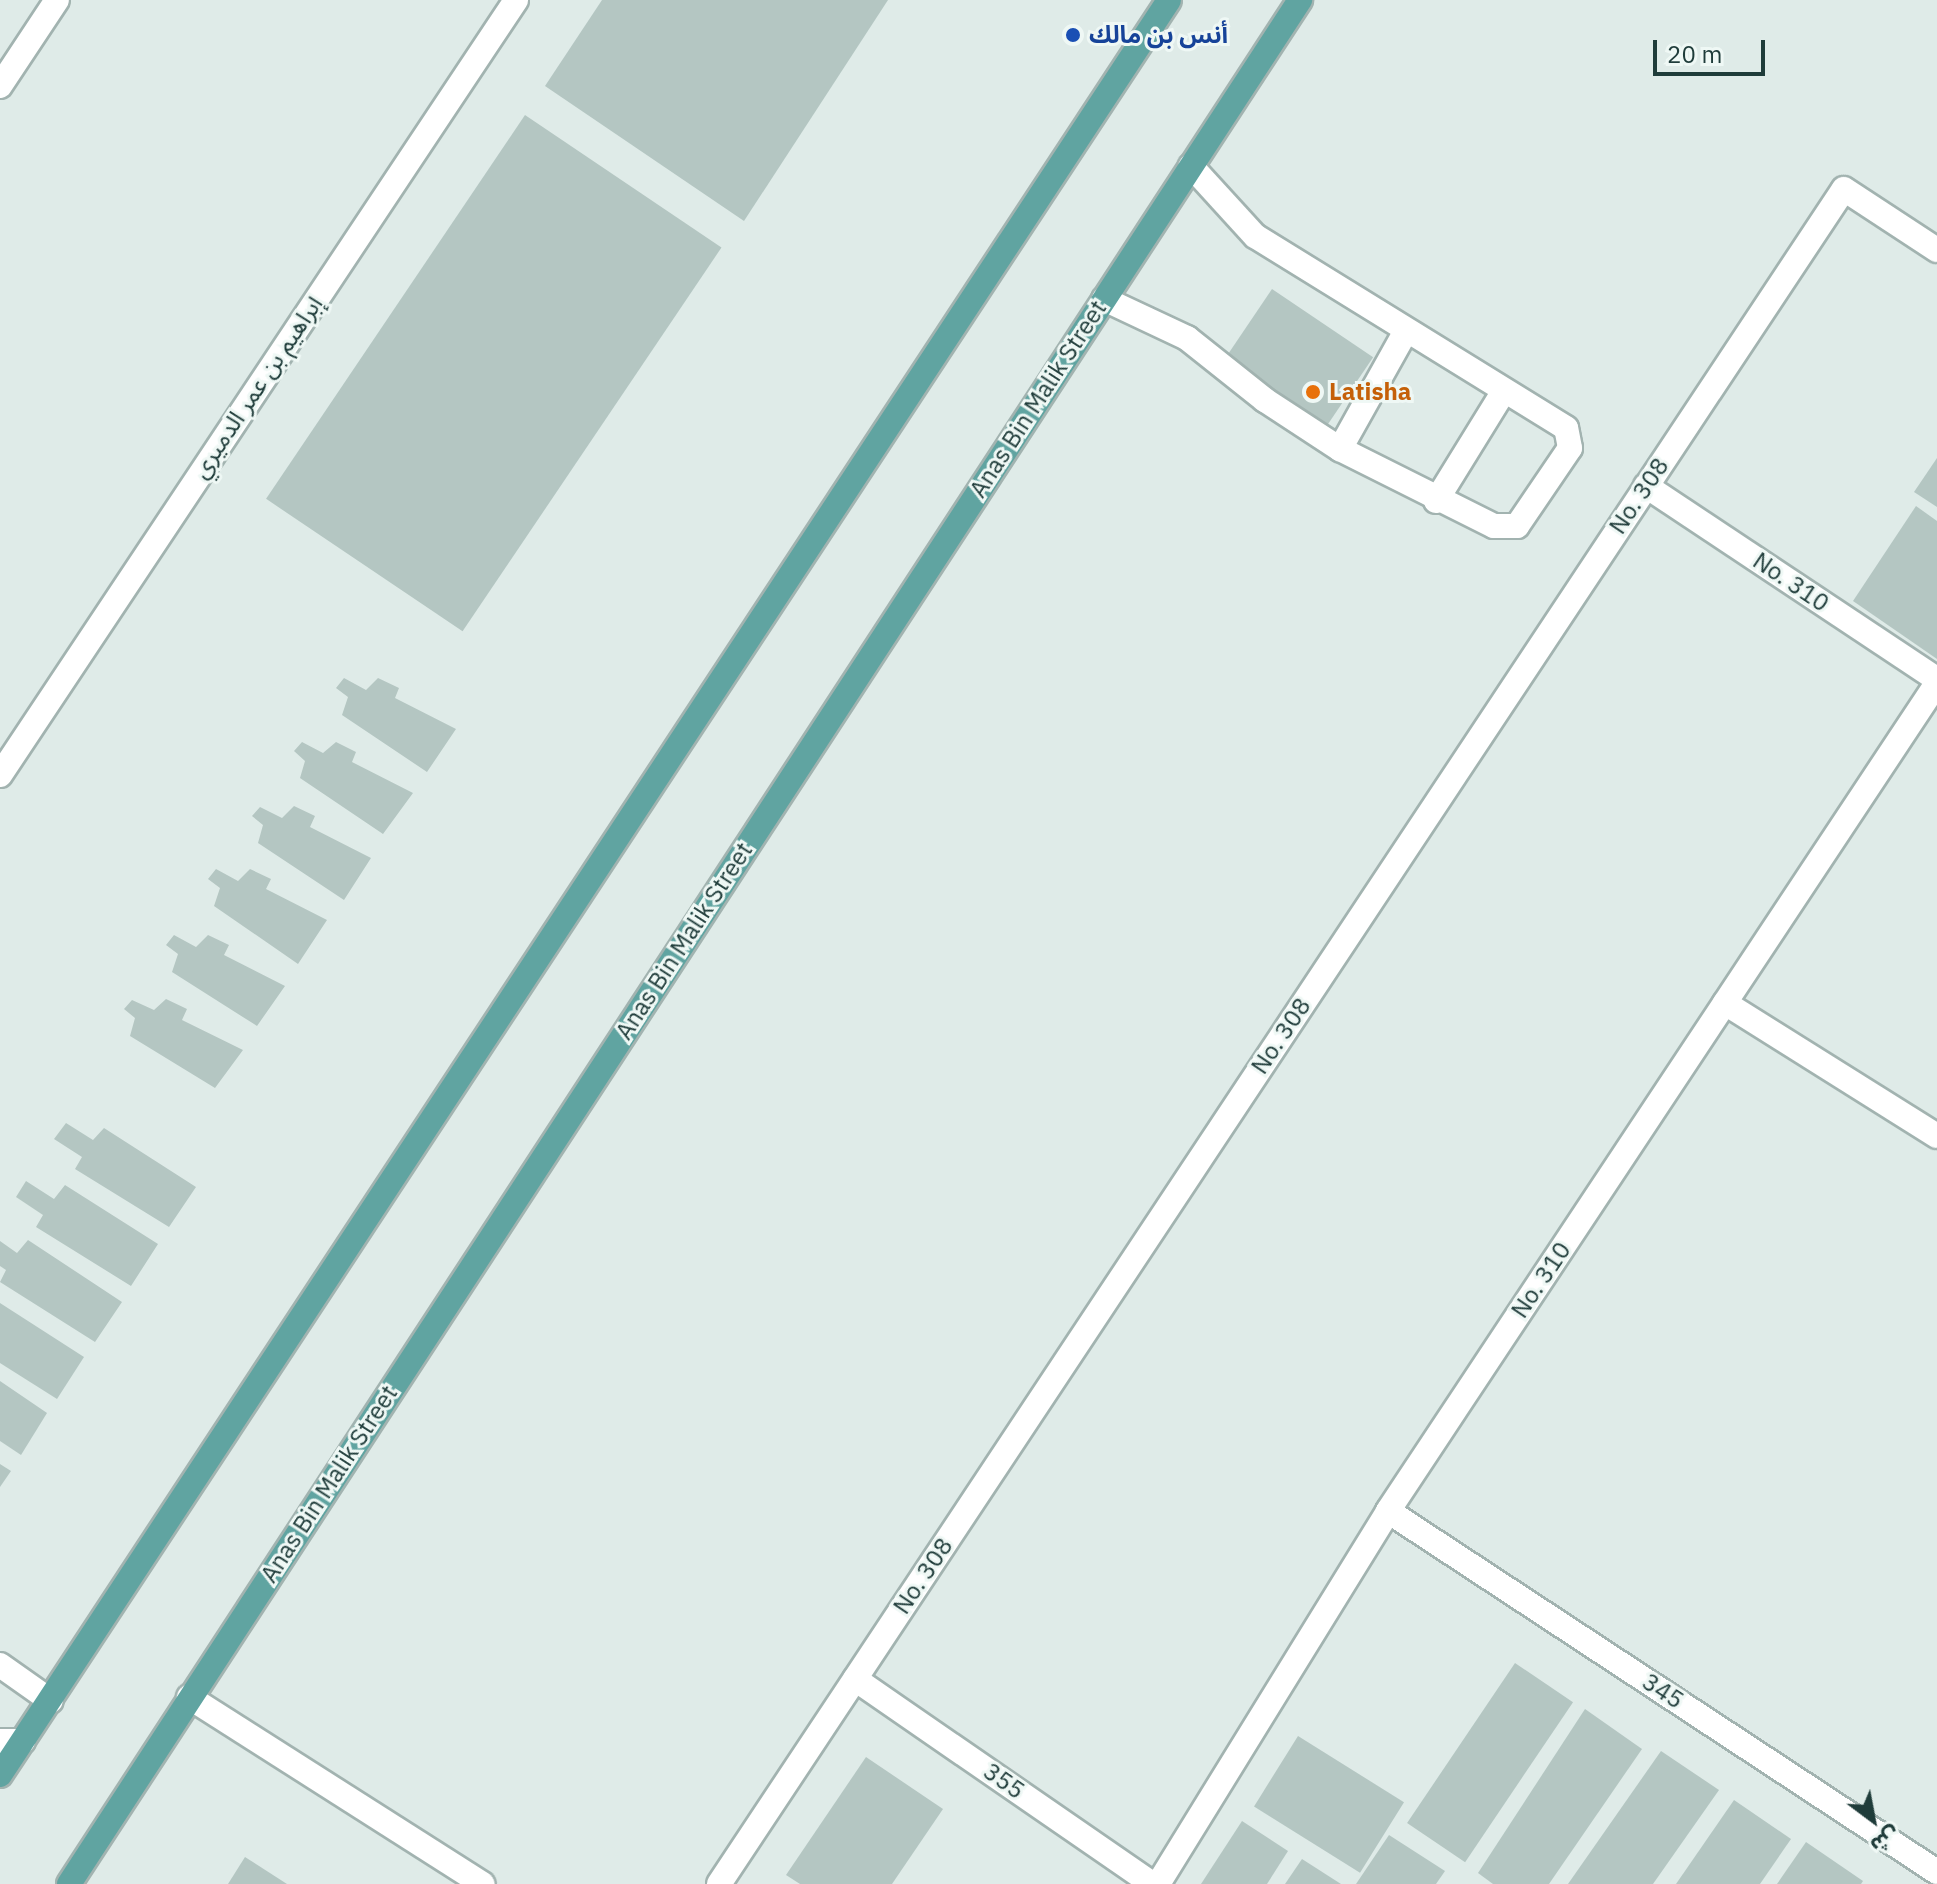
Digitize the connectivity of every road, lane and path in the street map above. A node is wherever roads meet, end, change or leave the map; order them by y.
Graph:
1 (57, 0) edge
2 (516, 0) edge
3 (1169, 0) edge
4 (1300, 0) edge
5 (0, 86) edge
6 (1191, 166) junction
7 (1937, 250) edge
8 (1104, 299) junction
9 (1406, 331) junction
10 (1504, 391) junction
11 (1340, 449) junction
12 (1646, 486) junction
13 (1436, 501) junction
14 (1937, 681) edge
15 (0, 775) edge
16 (1725, 1003) junction
17 (1937, 1136) edge
18 (1388, 1511) junction
19 (0, 1665) edge
20 (855, 1679) junction
21 (189, 1697) junction
22 (51, 1701) junction
23 (12, 1741) edge
24 (0, 1775) edge
25 (1937, 1872) edge
26 (69, 1884) edge
27 (482, 1884) edge
28 (719, 1884) edge
29 (1155, 1884) edge

1 - 5 street
2 - 15 street, إبراهيم بن عمر الدميري
3 - 22 main road
4 - 6 main road, Anas Bin Malik Street
6 - 8 main road, Anas Bin Malik Street
6 - 9 street
7 - 12 street, No. 308
8 - 11 street
8 - 21 main road, Anas Bin Malik Street
9 - 10 street
9 - 11 street
10 - 13 street
10 - 13 street
11 - 13 street
12 - 14 street, No. 310
12 - 20 street, No. 308
14 - 16 street, No. 310
16 - 17 street
16 - 18 street, No. 310
18 - 25 street, 345
18 - 29 street, No. 310
19 - 22 street
20 - 28 street, No. 308
20 - 29 street, 355
21 - 26 main road, Anas Bin Malik Street
21 - 27 street
22 - 23 main road
23 - 24 main road

